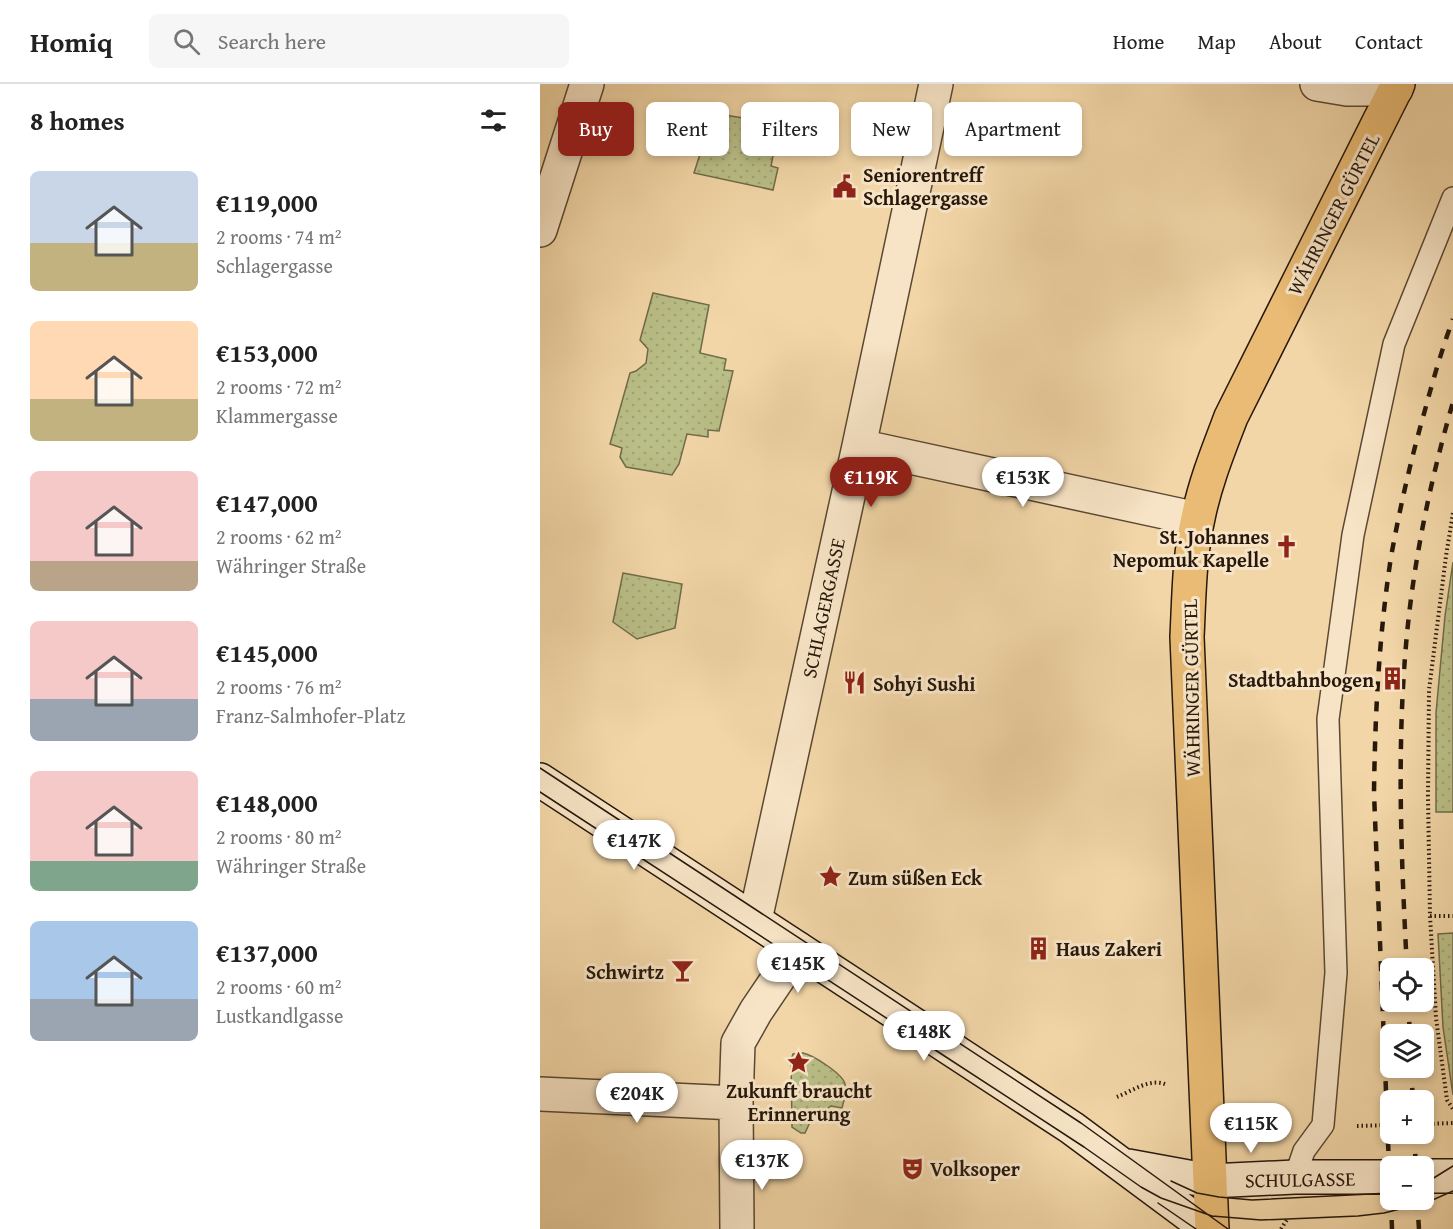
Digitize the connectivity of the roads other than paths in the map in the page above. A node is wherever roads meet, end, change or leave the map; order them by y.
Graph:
1 (587, 84) edge
2 (936, 84) edge
3 (1317, 84) edge
4 (1397, 86) edge
5 (1453, 198) edge
6 (540, 230) edge
7 (859, 446) junction
8 (1197, 519) junction
9 (540, 780) edge
10 (755, 920) junction
11 (798, 949) junction
12 (540, 1094) edge
13 (736, 1103) junction
14 (1120, 1164) junction
15 (1434, 1176) edge
16 (1453, 1176) edge
17 (1295, 1177) junction
18 (1380, 1177) edge
19 (1210, 1181) junction
20 (737, 1229) edge
21 (1210, 1229) edge

1 - 6 street
2 - 7 street, SCHLAGERGASSE
3 - 4 street
4 - 8 main road, WÄHRINGER GÜRTEL
5 - 17 lane
7 - 8 street
7 - 10 street, SCHLAGERGASSE
8 - 19 main road, WÄHRINGER GÜRTEL
9 - 10 street
10 - 11 street
11 - 13 street
11 - 14 street
12 - 13 street
13 - 20 street
14 - 19 street, SCHULGASSE
14 - 21 street
15 - 16 street
17 - 18 street, SCHULGASSE
17 - 19 street, SCHULGASSE
19 - 21 main road, WÄHRINGER GÜRTEL

